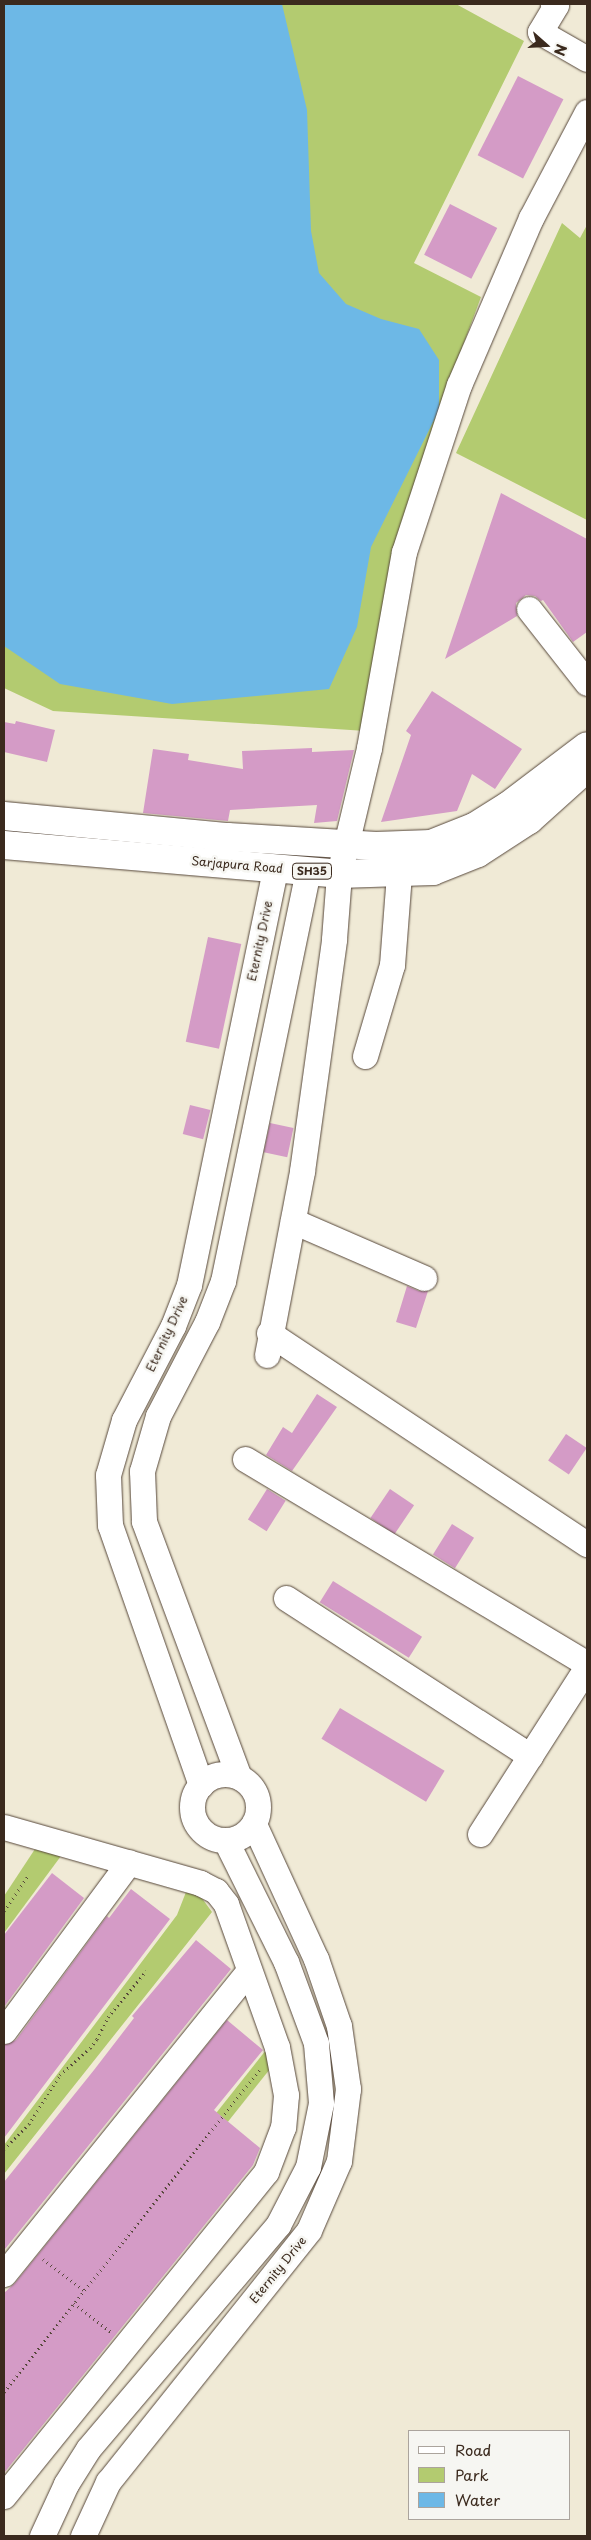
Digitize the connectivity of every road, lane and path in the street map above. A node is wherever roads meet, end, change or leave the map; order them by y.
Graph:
1 (553, 4) edge
2 (587, 59) edge
3 (587, 112) edge
4 (529, 609) dead end
5 (587, 684) edge
6 (587, 746) edge
7 (587, 768) edge
8 (4, 816) edge
9 (345, 844) junction
10 (4, 845) edge
11 (275, 868) junction
12 (308, 871) junction
13 (399, 873) junction
14 (339, 874) junction
15 (365, 1056) dead end
16 (293, 1221) junction
17 (424, 1278) dead end
18 (245, 1459) dead end
19 (587, 1544) edge
20 (286, 1598) dead end
21 (587, 1666) edge
22 (530, 1756) junction
23 (240, 1778) junction
24 (201, 1786) junction
25 (254, 1824) junction
26 (4, 1827) edge
27 (480, 1834) dead end
28 (226, 1841) junction
29 (129, 1862) junction
30 (28, 1876) dead end
31 (4, 1911) edge
32 (249, 1970) junction
33 (146, 1972) dead end
34 (4, 2031) edge
35 (277, 2047) junction
36 (4, 2149) edge
37 (42, 2258) dead end
38 (4, 2274) edge
39 (84, 2290) junction
40 (74, 2303) junction
41 (126, 2345) junction
42 (4, 2392) edge
43 (4, 2496) edge
44 (42, 2536) edge
45 (83, 2536) edge

1 - 2 street
3 - 9 street
4 - 5 street
6 - 9 main road
7 - 13 main road, Sarjapura Road / SH35
8 - 9 main road
9 - 14 street
10 - 11 main road, Sarjapura Road / SH35
11 - 12 main road, Sarjapura Road / SH35
11 - 24 street, Eternity Drive
12 - 14 main road, Sarjapura Road / SH35
12 - 23 street
13 - 14 main road, Sarjapura Road / SH35
13 - 15 street
14 - 16 street
16 - 17 street
16 - 19 street
18 - 21 street
20 - 22 street
21 - 22 street
22 - 27 street
23 - 24 street
23 - 25 street
24 - 28 street
25 - 28 street
25 - 45 street, Eternity Drive
26 - 29 street
28 - 44 street
29 - 32 street
29 - 34 street
30 - 31 path
32 - 35 street
32 - 38 street
33 - 36 path
35 - 39 path
35 - 41 street
37 - 39 path
39 - 40 path
40 - 41 path
40 - 42 path
41 - 43 street

